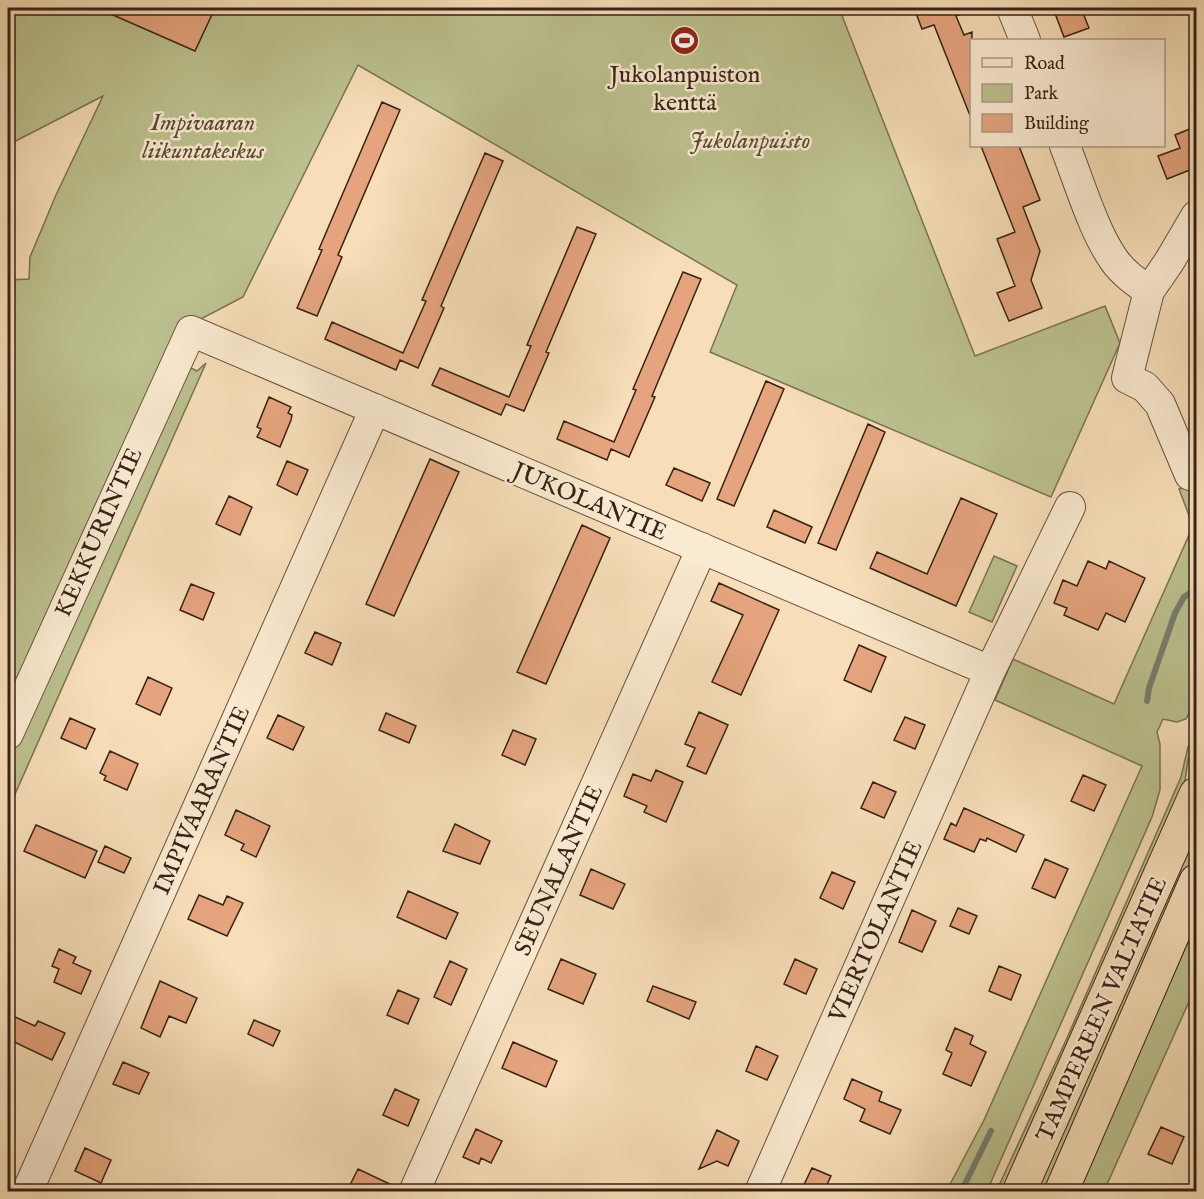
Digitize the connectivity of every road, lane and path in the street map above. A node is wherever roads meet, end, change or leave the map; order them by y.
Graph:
1 (1012, 8) edge
2 (1025, 39) edge
3 (1065, 147) edge
4 (1197, 216) edge
5 (1149, 291) junction
6 (191, 331) joint
7 (375, 409) junction
8 (1190, 475) dead end
9 (1070, 507) dead end
10 (702, 548) junction
11 (990, 671) junction
12 (8, 734) edge
13 (1197, 794) edge
14 (1197, 881) edge
15 (27, 1191) edge
16 (414, 1191) edge
17 (760, 1191) edge
18 (1019, 1191) edge
19 (1061, 1191) edge

1 - 2 street
3 - 5 street
4 - 5 street
5 - 8 street
6 - 7 street, JUKOLANTIE
6 - 12 street, KEKKURINTIE
7 - 10 street, JUKOLANTIE
7 - 15 street, IMPIVAARANTIE
9 - 11 street, VIERTOLANTIE
10 - 11 street, JUKOLANTIE
10 - 16 street, SEUNALANTIE
11 - 17 street, VIERTOLANTIE
13 - 18 highway, TAMPEREEN VALTATIE
14 - 19 highway, TAMPEREEN VALTATIE

